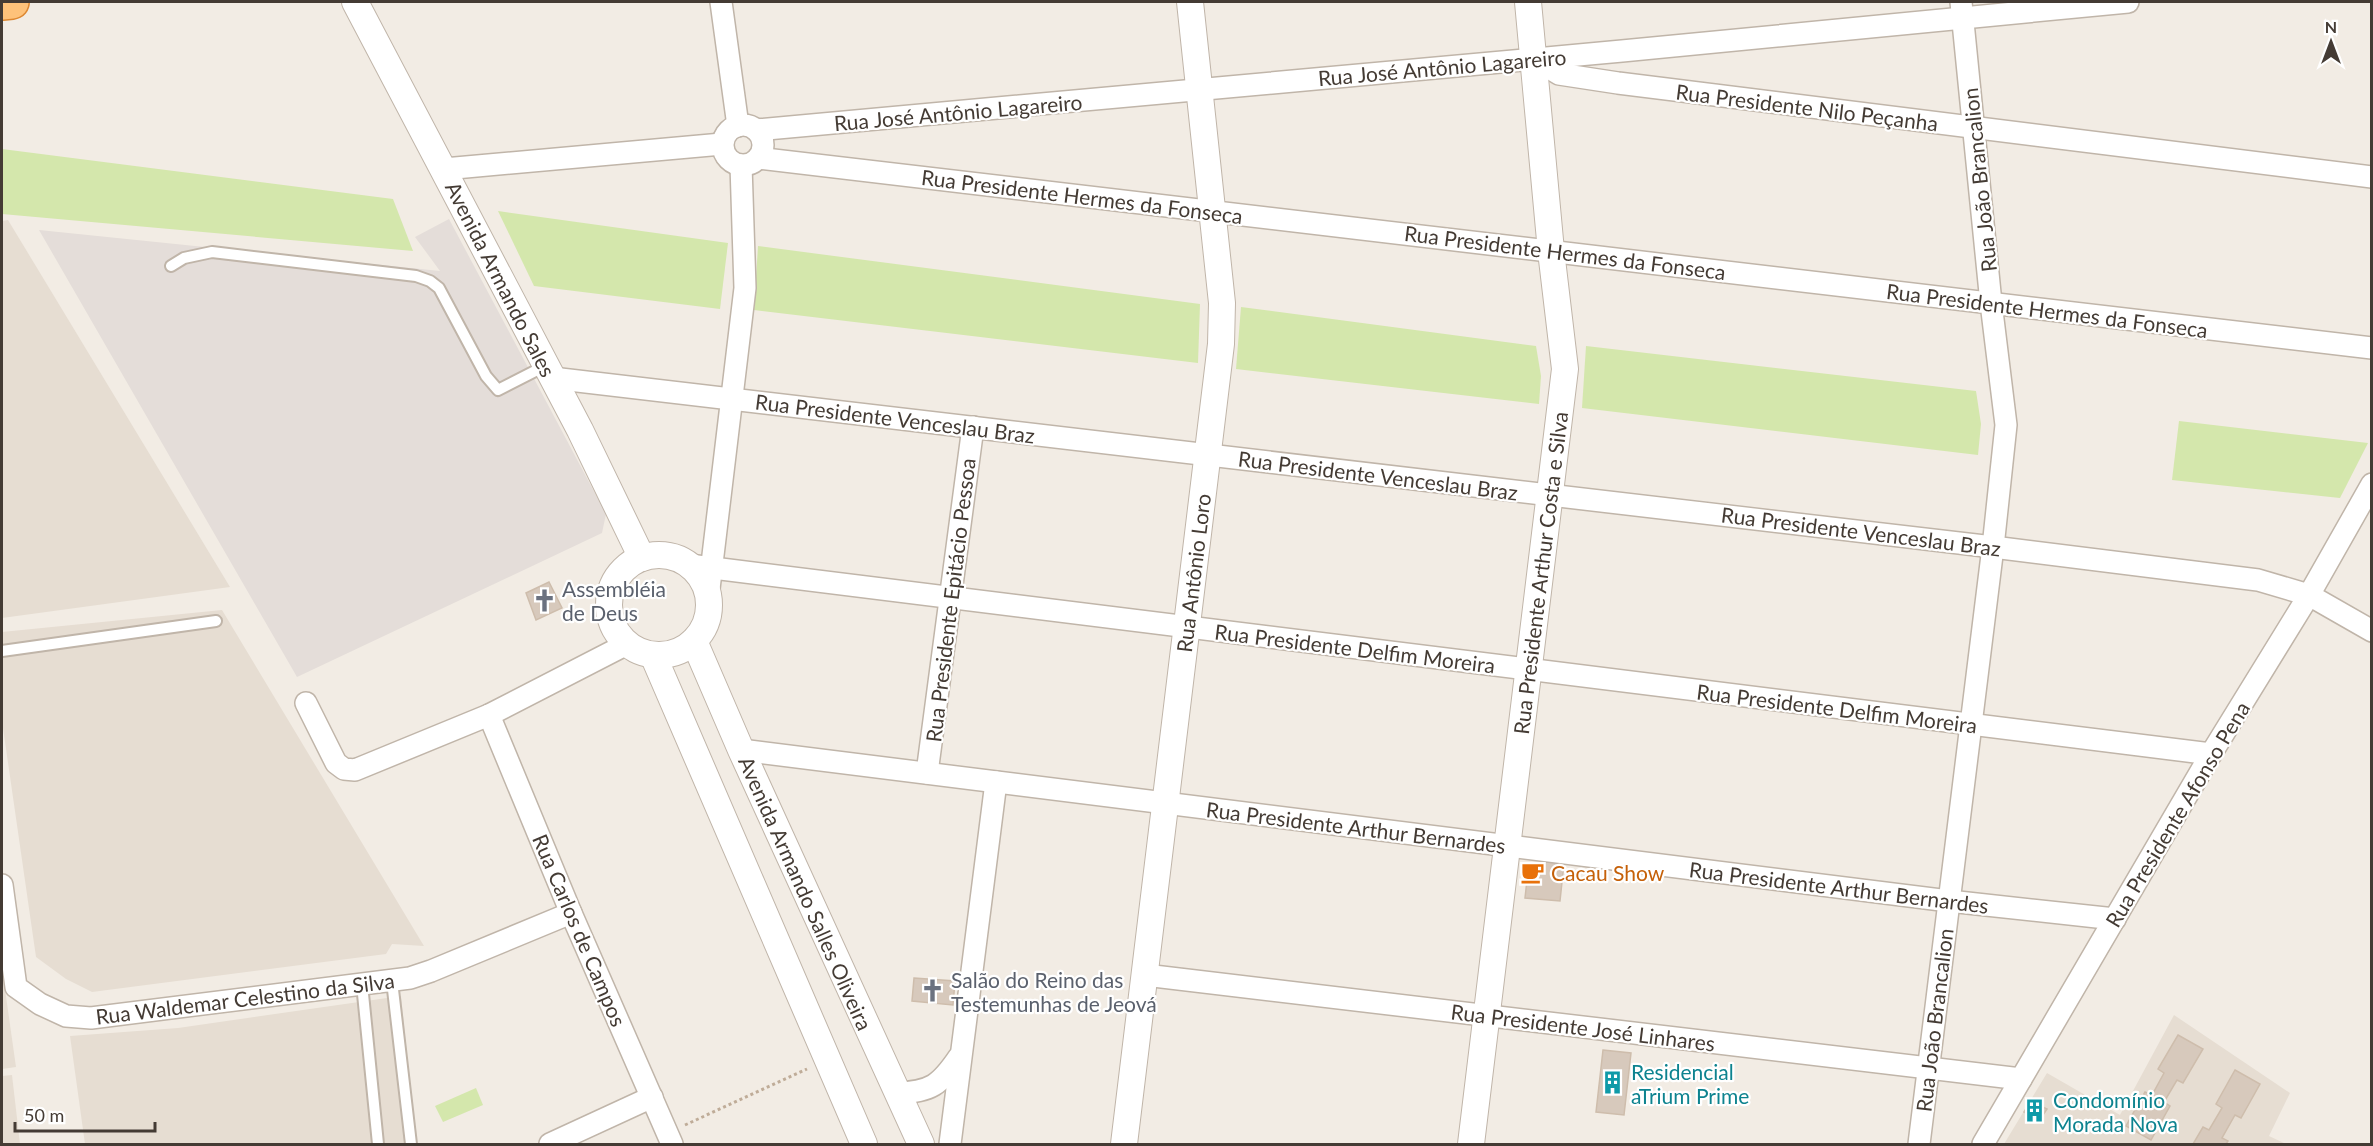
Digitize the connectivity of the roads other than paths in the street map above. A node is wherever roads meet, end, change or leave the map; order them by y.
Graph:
1 (12, 2) edge
2 (355, 2) edge
3 (721, 2) edge
4 (1190, 2) edge
5 (1528, 2) edge
6 (2128, 2) edge
7 (2, 3) edge
8 (1962, 9) edge
9 (1622, 51) junction
10 (1534, 59) junction
11 (1618, 83) junction
12 (1199, 89) junction
13 (747, 128) junction
14 (1974, 128) junction
15 (722, 144) junction
16 (750, 162) junction
17 (444, 169) junction
18 (2372, 177) edge
19 (1212, 211) junction
20 (1551, 251) junction
21 (171, 266) dead end
22 (1991, 303) junction
23 (2372, 348) edge
24 (549, 372) junction
25 (732, 399) junction
26 (973, 427) junction
27 (1208, 455) junction
28 (2372, 484) edge
29 (1550, 495) junction
30 (717, 524) junction
31 (1993, 547) junction
32 (642, 558) junction
33 (695, 565) junction
34 (748, 573) junction
35 (2309, 595) junction
36 (950, 598) junction
37 (709, 602) junction
38 (216, 621) dead end
39 (1187, 627) junction
40 (2372, 631) edge
41 (694, 640) junction
42 (627, 644) junction
43 (2, 651) edge
44 (653, 655) junction
45 (1529, 670) junction
46 (306, 703) dead end
47 (489, 715) junction
48 (1971, 724) junction
49 (741, 750) junction
50 (2211, 754) junction
51 (927, 773) junction
52 (996, 782) junction
53 (1166, 803) junction
54 (1507, 846) junction
55 (2, 885) edge
56 (1949, 901) junction
57 (571, 913) junction
58 (2115, 919) junction
59 (1145, 975) junction
60 (392, 981) junction
61 (362, 984) junction
62 (1487, 1015) junction
63 (961, 1054) junction
64 (1928, 1068) junction
65 (2021, 1079) junction
66 (897, 1093) junction
67 (652, 1097) junction
68 (670, 1139) edge
69 (378, 1144) edge
70 (411, 1144) edge
71 (550, 1144) edge
72 (864, 1144) edge
73 (921, 1144) edge
74 (950, 1144) edge
75 (1124, 1144) edge
76 (1471, 1144) edge
77 (1919, 1144) edge
78 (1983, 1144) edge

1 - 7 highway
2 - 17 street, Avenida Armando Sales
3 - 13 street
4 - 12 street, Rua Antônio Loro
5 - 10 street, Rua Presidente Arthur Costa e Silva
6 - 8 street, Rua José Antônio Lagareiro
8 - 9 street, Rua José Antônio Lagareiro
8 - 14 street, Rua João Brancalion
9 - 10 street, Rua José Antônio Lagareiro
9 - 11 street
10 - 11 street, Rua Presidente Nilo Peçanha
10 - 12 street, Rua José Antônio Lagareiro
10 - 20 street, Rua Presidente Arthur Costa e Silva
11 - 14 street, Rua Presidente Nilo Peçanha
12 - 13 street, Rua José Antônio Lagareiro
12 - 19 street, Rua Antônio Loro
13 - 15 street
13 - 16 street
14 - 18 street, Rua Presidente Nilo Peçanha
14 - 22 street, Rua João Brancalion
15 - 16 street
15 - 17 street
16 - 19 street, Rua Presidente Hermes da Fonseca
16 - 25 street
17 - 24 street, Avenida Armando Sales
19 - 20 street, Rua Presidente Hermes da Fonseca
19 - 27 street, Rua Antônio Loro
20 - 22 street, Rua Presidente Hermes da Fonseca
20 - 29 street, Rua Presidente Arthur Costa e Silva
21 - 24 lane
22 - 23 street, Rua Presidente Hermes da Fonseca
22 - 31 street, Rua João Brancalion
24 - 25 street, Rua Presidente Venceslau Braz
24 - 32 street, Avenida Armando Sales
25 - 26 street, Rua Presidente Venceslau Braz
25 - 30 street
26 - 27 street, Rua Presidente Venceslau Braz
26 - 36 street, Rua Presidente Epitácio Pessoa
27 - 29 street, Rua Presidente Venceslau Braz
27 - 39 street, Rua Antônio Loro
28 - 35 street, Rua Presidente Afonso Pena
29 - 31 street, Rua Presidente Venceslau Braz
29 - 45 street, Rua Presidente Arthur Costa e Silva
30 - 33 street
30 - 33 street
31 - 35 street, Rua Presidente Venceslau Braz
31 - 48 street, Rua João Brancalion
32 - 33 street
32 - 42 street
33 - 34 street, Rua Presidente Delfim Moreira
33 - 37 street
34 - 36 street, Rua Presidente Delfim Moreira
34 - 37 street
35 - 40 street, Rua Presidente Venceslau Braz
35 - 50 street, Rua Presidente Afonso Pena
36 - 39 street, Rua Presidente Delfim Moreira
36 - 51 street, Rua Presidente Epitácio Pessoa
37 - 41 street
38 - 43 lane
39 - 45 street, Rua Presidente Delfim Moreira
39 - 53 street, Rua Antônio Loro
41 - 44 street
41 - 49 street, Avenida Armando Salles Oliveira
42 - 44 street
42 - 47 street
44 - 72 street
45 - 48 street, Rua Presidente Delfim Moreira
45 - 54 street, Rua Presidente Arthur Costa e Silva
46 - 47 street
47 - 57 street, Rua Carlos de Campos
48 - 50 street, Rua Presidente Delfim Moreira
48 - 56 street, Rua João Brancalion
49 - 51 street, Rua Presidente Arthur Bernardes
49 - 66 street, Avenida Armando Salles Oliveira
50 - 58 street, Rua Presidente Afonso Pena
51 - 52 street, Rua Presidente Arthur Bernardes
52 - 53 street, Rua Presidente Arthur Bernardes
52 - 63 street
53 - 54 street, Rua Presidente Arthur Bernardes
53 - 59 street, Rua Antônio Loro
54 - 56 street, Rua Presidente Arthur Bernardes
54 - 62 street, Rua Presidente Arthur Costa e Silva
55 - 61 street, Rua Waldemar Celestino da Silva
56 - 58 street, Rua Presidente Arthur Bernardes
56 - 64 street, Rua João Brancalion
57 - 60 street, Rua Waldemar Celestino da Silva
57 - 67 street, Rua Carlos de Campos
58 - 65 street, Rua Presidente Afonso Pena
59 - 62 street, Rua Presidente José Linhares
59 - 75 street, Rua Antônio Loro
60 - 61 street, Rua Waldemar Celestino da Silva
60 - 70 lane
61 - 69 lane
62 - 64 street, Rua Presidente José Linhares
62 - 76 street, Rua Presidente Arthur Costa e Silva
63 - 66 street
63 - 74 street
64 - 65 street, Rua Presidente José Linhares
64 - 77 street, Rua João Brancalion
65 - 78 street, Rua Presidente Afonso Pena
66 - 73 street, Avenida Armando Salles Oliveira
67 - 68 street, Rua Carlos de Campos
67 - 71 street

